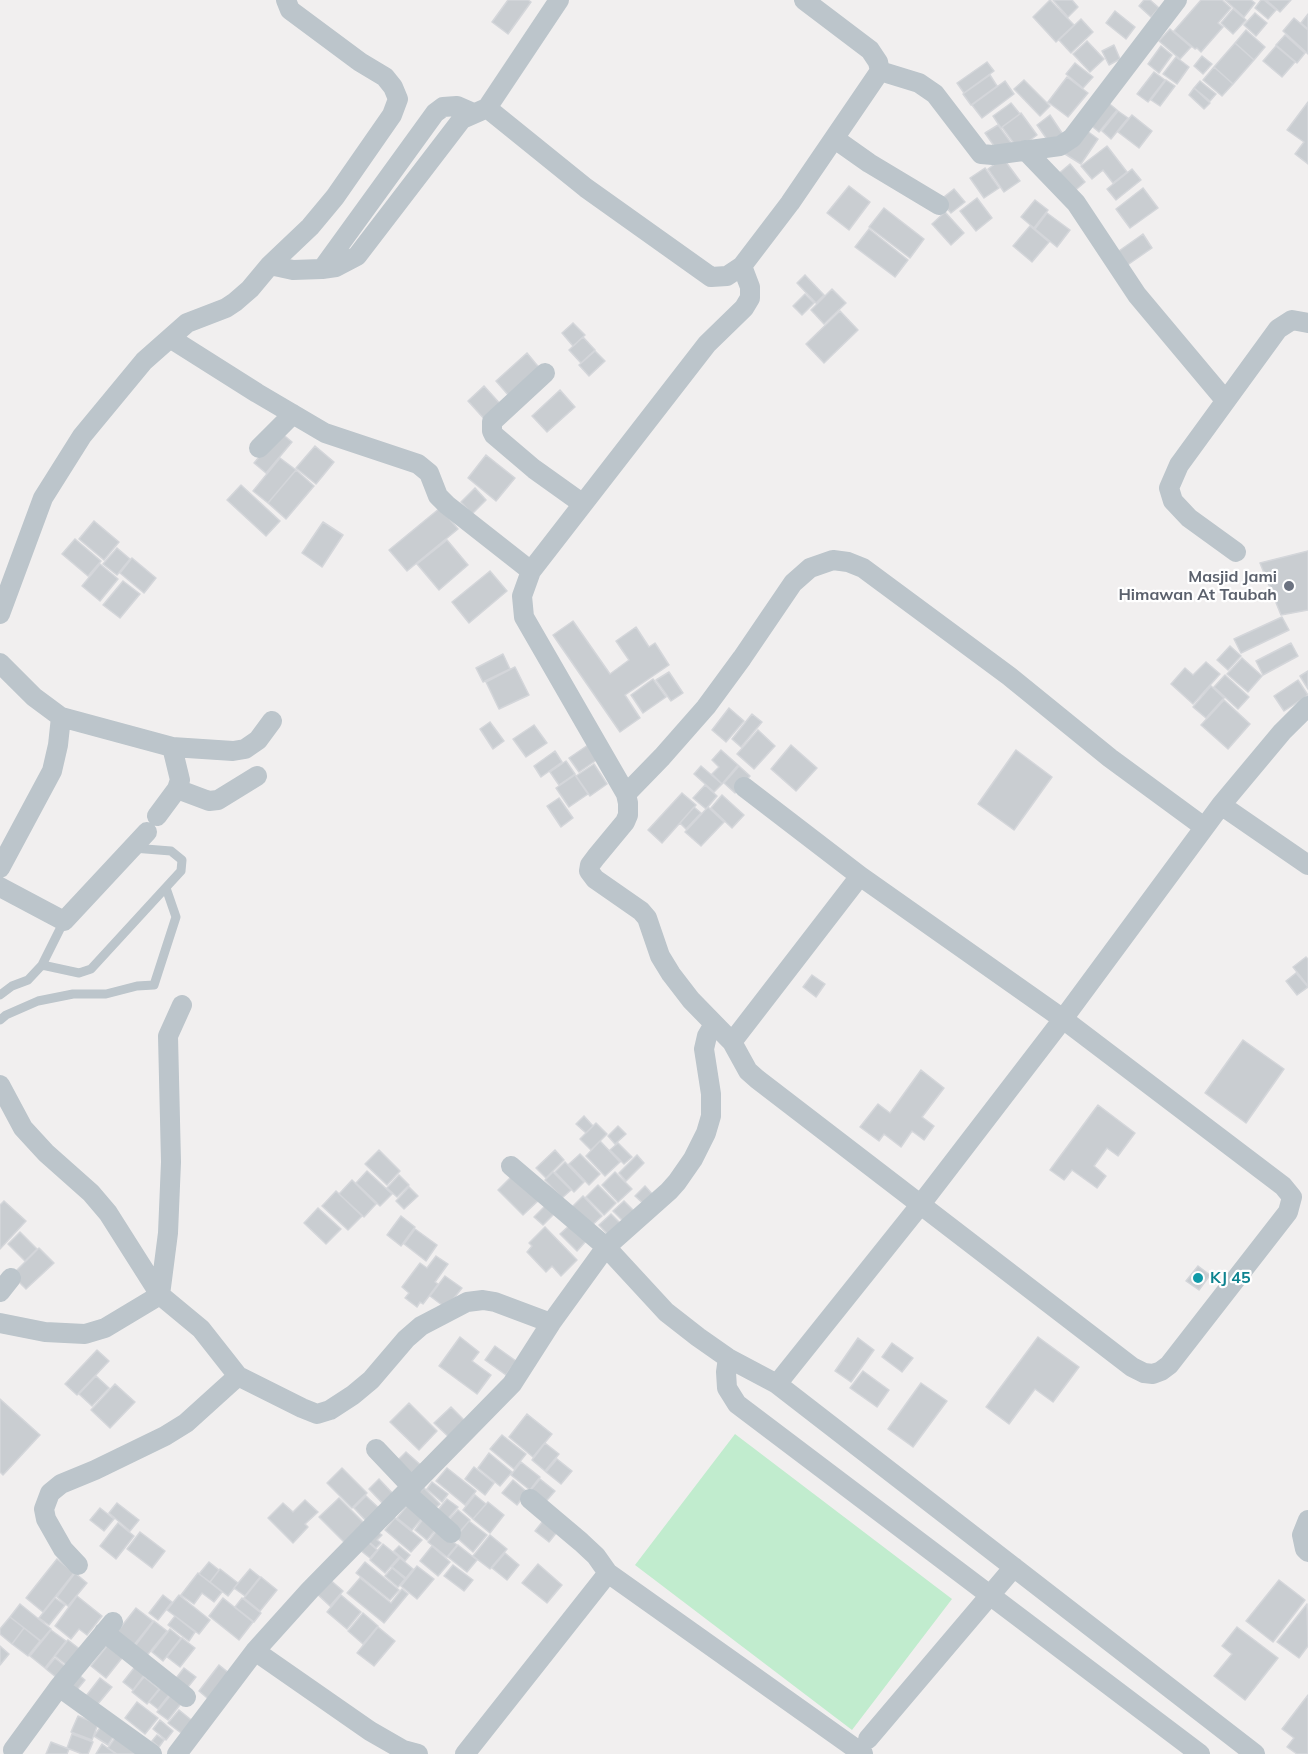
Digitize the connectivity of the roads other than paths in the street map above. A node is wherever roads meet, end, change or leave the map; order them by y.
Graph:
1 (286, 0) edge
2 (559, 0) edge
3 (804, 0) edge
4 (1177, 0) edge
5 (880, 71) junction
6 (480, 110) junction
7 (835, 139) junction
8 (1025, 150) junction
9 (939, 205) dead end
10 (270, 265) junction
11 (742, 266) junction
12 (1308, 323) edge
13 (170, 338) junction
14 (545, 373) dead end
15 (1225, 400) junction
16 (293, 414) junction
17 (260, 448) dead end
18 (583, 504) junction
19 (1236, 552) dead end
20 (531, 571) junction
21 (0, 614) edge
22 (0, 663) edge
23 (1308, 706) edge
24 (61, 717) junction
25 (272, 721) dead end
26 (172, 747) junction
27 (257, 776) dead end
28 (744, 787) dead end
29 (177, 789) junction
30 (626, 794) junction
31 (1221, 805) junction
32 (1204, 827) junction
33 (133, 848) junction
34 (1308, 866) edge
35 (0, 868) edge
36 (860, 876) junction
37 (0, 887) edge
38 (165, 888) junction
39 (64, 921) junction
40 (42, 965) junction
41 (0, 995) edge
42 (182, 1005) dead end
43 (1063, 1019) junction
44 (0, 1020) edge
45 (714, 1024) junction
46 (732, 1042) junction
47 (0, 1085) edge
48 (511, 1166) dead end
49 (921, 1204) junction
50 (606, 1247) junction
51 (160, 1295) junction
52 (0, 1323) edge
53 (551, 1323) junction
54 (728, 1358) junction
55 (238, 1376) junction
56 (777, 1384) junction
57 (376, 1449) dead end
58 (409, 1490) junction
59 (530, 1499) dead end
60 (1308, 1520) edge
61 (451, 1533) dead end
62 (1308, 1552) edge
63 (78, 1565) dead end
64 (1014, 1567) junction
65 (608, 1573) junction
66 (992, 1595) junction
67 (255, 1651) junction
68 (59, 1687) junction
69 (186, 1697) dead end
70 (858, 1748) edge
71 (13, 1750) dead end
72 (153, 1754) edge
73 (177, 1754) edge
74 (418, 1754) edge
75 (465, 1754) edge
76 (1200, 1754) edge
77 (1255, 1754) edge

1 - 10 street
2 - 6 street
3 - 5 street
4 - 8 street
5 - 7 street
5 - 8 street
6 - 10 street
6 - 11 street
7 - 9 street
7 - 11 street
8 - 15 street
10 - 13 street
11 - 18 street
12 - 15 street
13 - 16 street
13 - 21 street
14 - 18 street
15 - 19 street
16 - 17 street
16 - 20 street
18 - 20 street
20 - 30 street
22 - 24 street
23 - 31 street
24 - 26 street
24 - 35 street
25 - 26 street
26 - 29 street
27 - 29 street
28 - 36 street
29 - 33 street
30 - 32 street
30 - 45 street
31 - 32 street
31 - 34 street
32 - 43 street
33 - 38 lane
33 - 39 street
36 - 43 street
36 - 46 street
37 - 39 street
38 - 40 lane
38 - 44 lane
39 - 40 lane
40 - 41 lane
42 - 51 street
43 - 49 street
43 - 49 street
45 - 46 street
45 - 50 street
46 - 49 street
47 - 51 street
48 - 50 street
49 - 56 street
50 - 53 street
50 - 54 street
51 - 52 street
51 - 55 street
53 - 55 street
53 - 58 street
54 - 56 street
54 - 66 street
55 - 63 street
56 - 64 street
57 - 58 street
58 - 61 street
58 - 67 street
59 - 65 street
60 - 62 street
64 - 66 street
64 - 77 street
65 - 70 street
65 - 75 street
66 - 70 street
66 - 76 street
67 - 73 street
67 - 74 street
68 - 69 street
68 - 71 street
68 - 72 street

